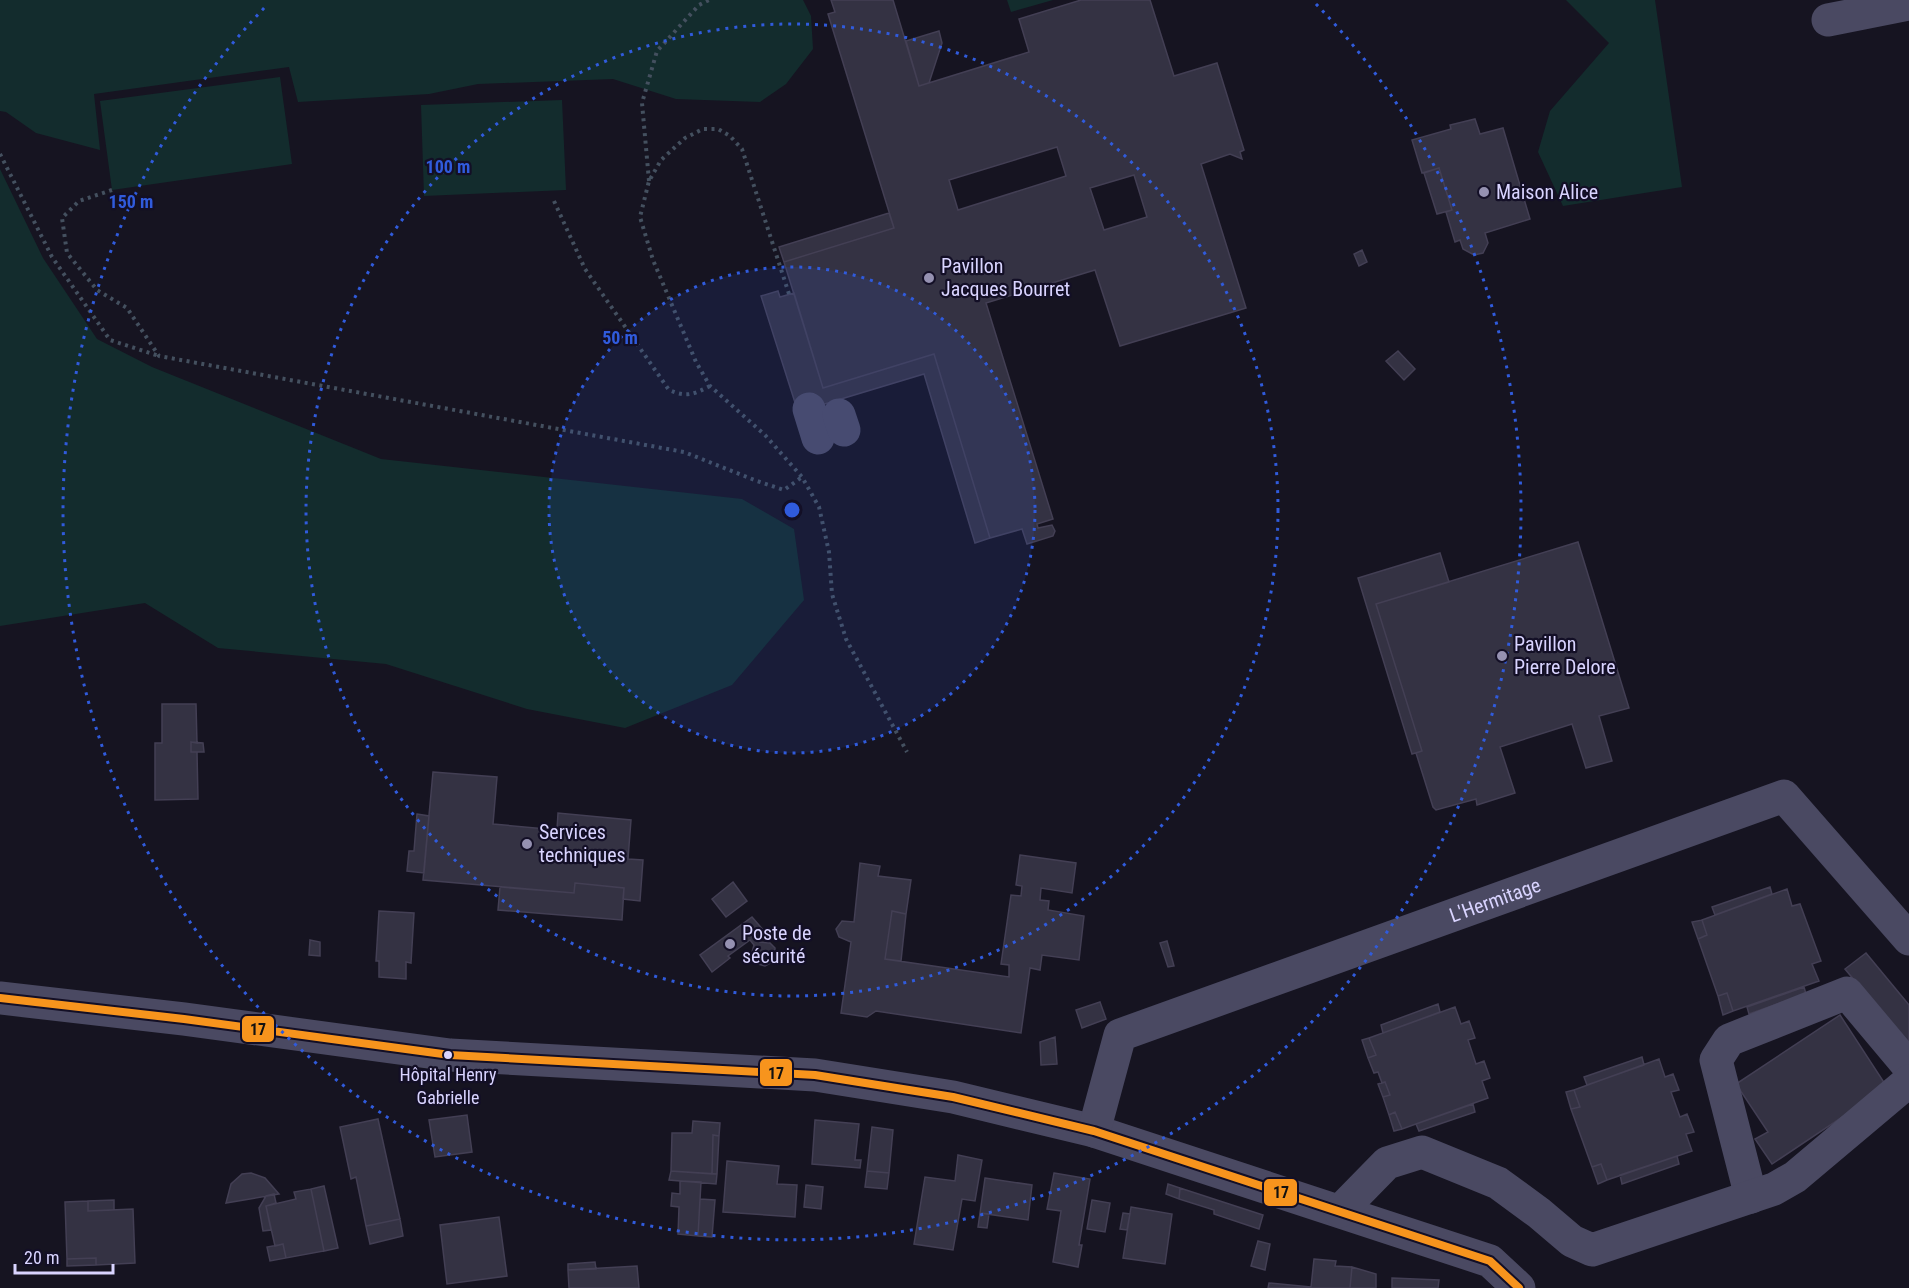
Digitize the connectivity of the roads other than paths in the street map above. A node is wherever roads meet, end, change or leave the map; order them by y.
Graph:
1 (1909, 4) edge
2 (1828, 20) dead end
3 (1909, 939) edge
4 (0, 998) edge
5 (1909, 1067) edge
6 (1909, 1081) edge
7 (1094, 1131) junction
8 (1751, 1197) junction
9 (1340, 1211) junction
10 (1445, 1246) junction
11 (1484, 1288) edge
12 (1520, 1288) edge

1 - 2 street
3 - 7 street, L'Hermitage
4 - 7 street
5 - 8 street
6 - 8 street
7 - 9 street
8 - 9 street
9 - 10 street
10 - 11 street
10 - 12 street

